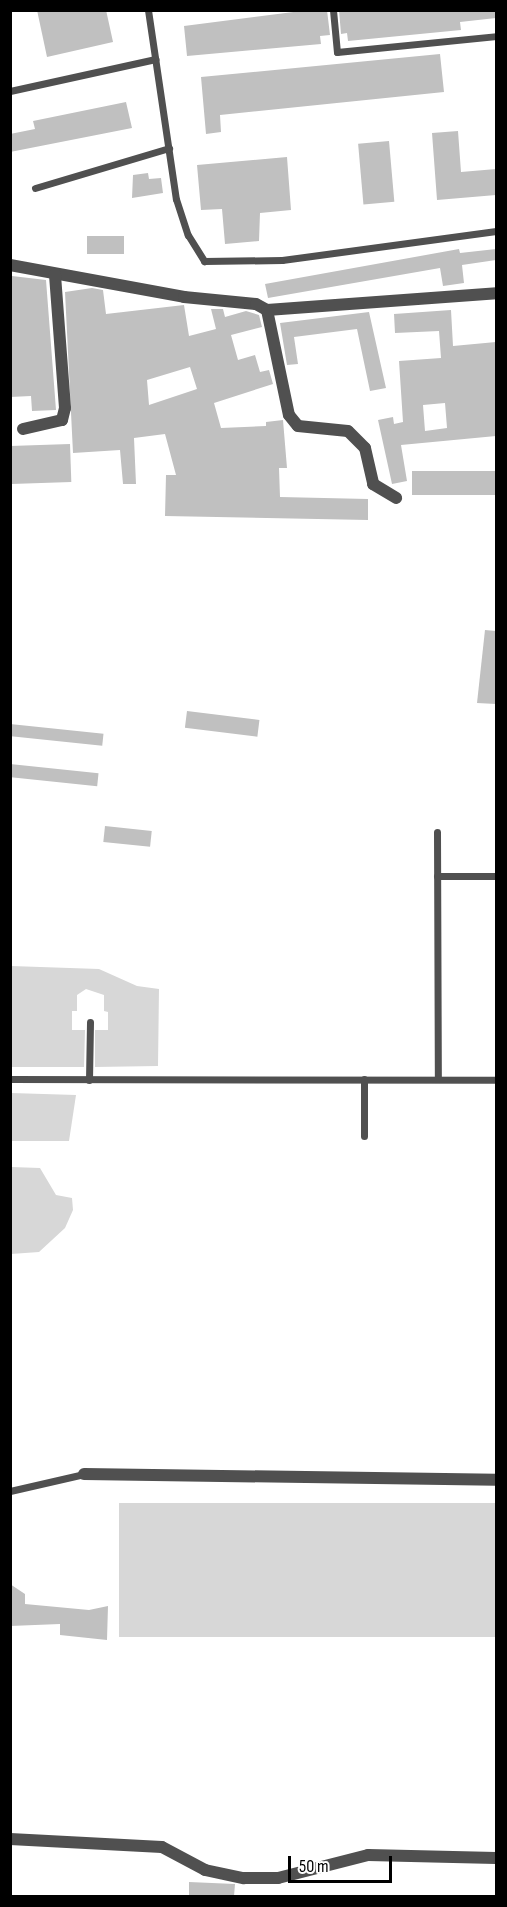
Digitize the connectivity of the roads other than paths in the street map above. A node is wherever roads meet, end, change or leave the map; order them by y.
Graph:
1 (148, 10) edge
2 (333, 10) edge
3 (496, 36) edge
4 (156, 59) junction
5 (10, 91) edge
6 (169, 148) junction
7 (35, 188) dead end
8 (496, 231) edge
9 (10, 265) edge
10 (55, 274) junction
11 (496, 293) edge
12 (267, 310) junction
13 (23, 429) dead end
14 (396, 498) dead end
15 (437, 832) dead end
16 (437, 876) junction
17 (496, 876) edge
18 (90, 1022) dead end
19 (10, 1079) edge
20 (364, 1079) junction
21 (438, 1079) junction
22 (89, 1080) junction
23 (496, 1080) edge
24 (364, 1136) dead end
25 (84, 1473) joint
26 (496, 1480) edge
27 (10, 1491) edge
28 (10, 1839) edge
29 (496, 1858) edge

1 - 4 lane
2 - 3 lane
4 - 5 lane
4 - 6 lane
6 - 7 lane
6 - 8 lane
9 - 10 street
10 - 12 street
10 - 13 street
11 - 12 street
12 - 14 street
15 - 16 lane
16 - 17 lane
16 - 21 lane
18 - 22 lane
19 - 22 lane
20 - 21 lane
20 - 22 lane
20 - 24 lane
21 - 23 lane
25 - 26 street
25 - 27 lane
28 - 29 street

